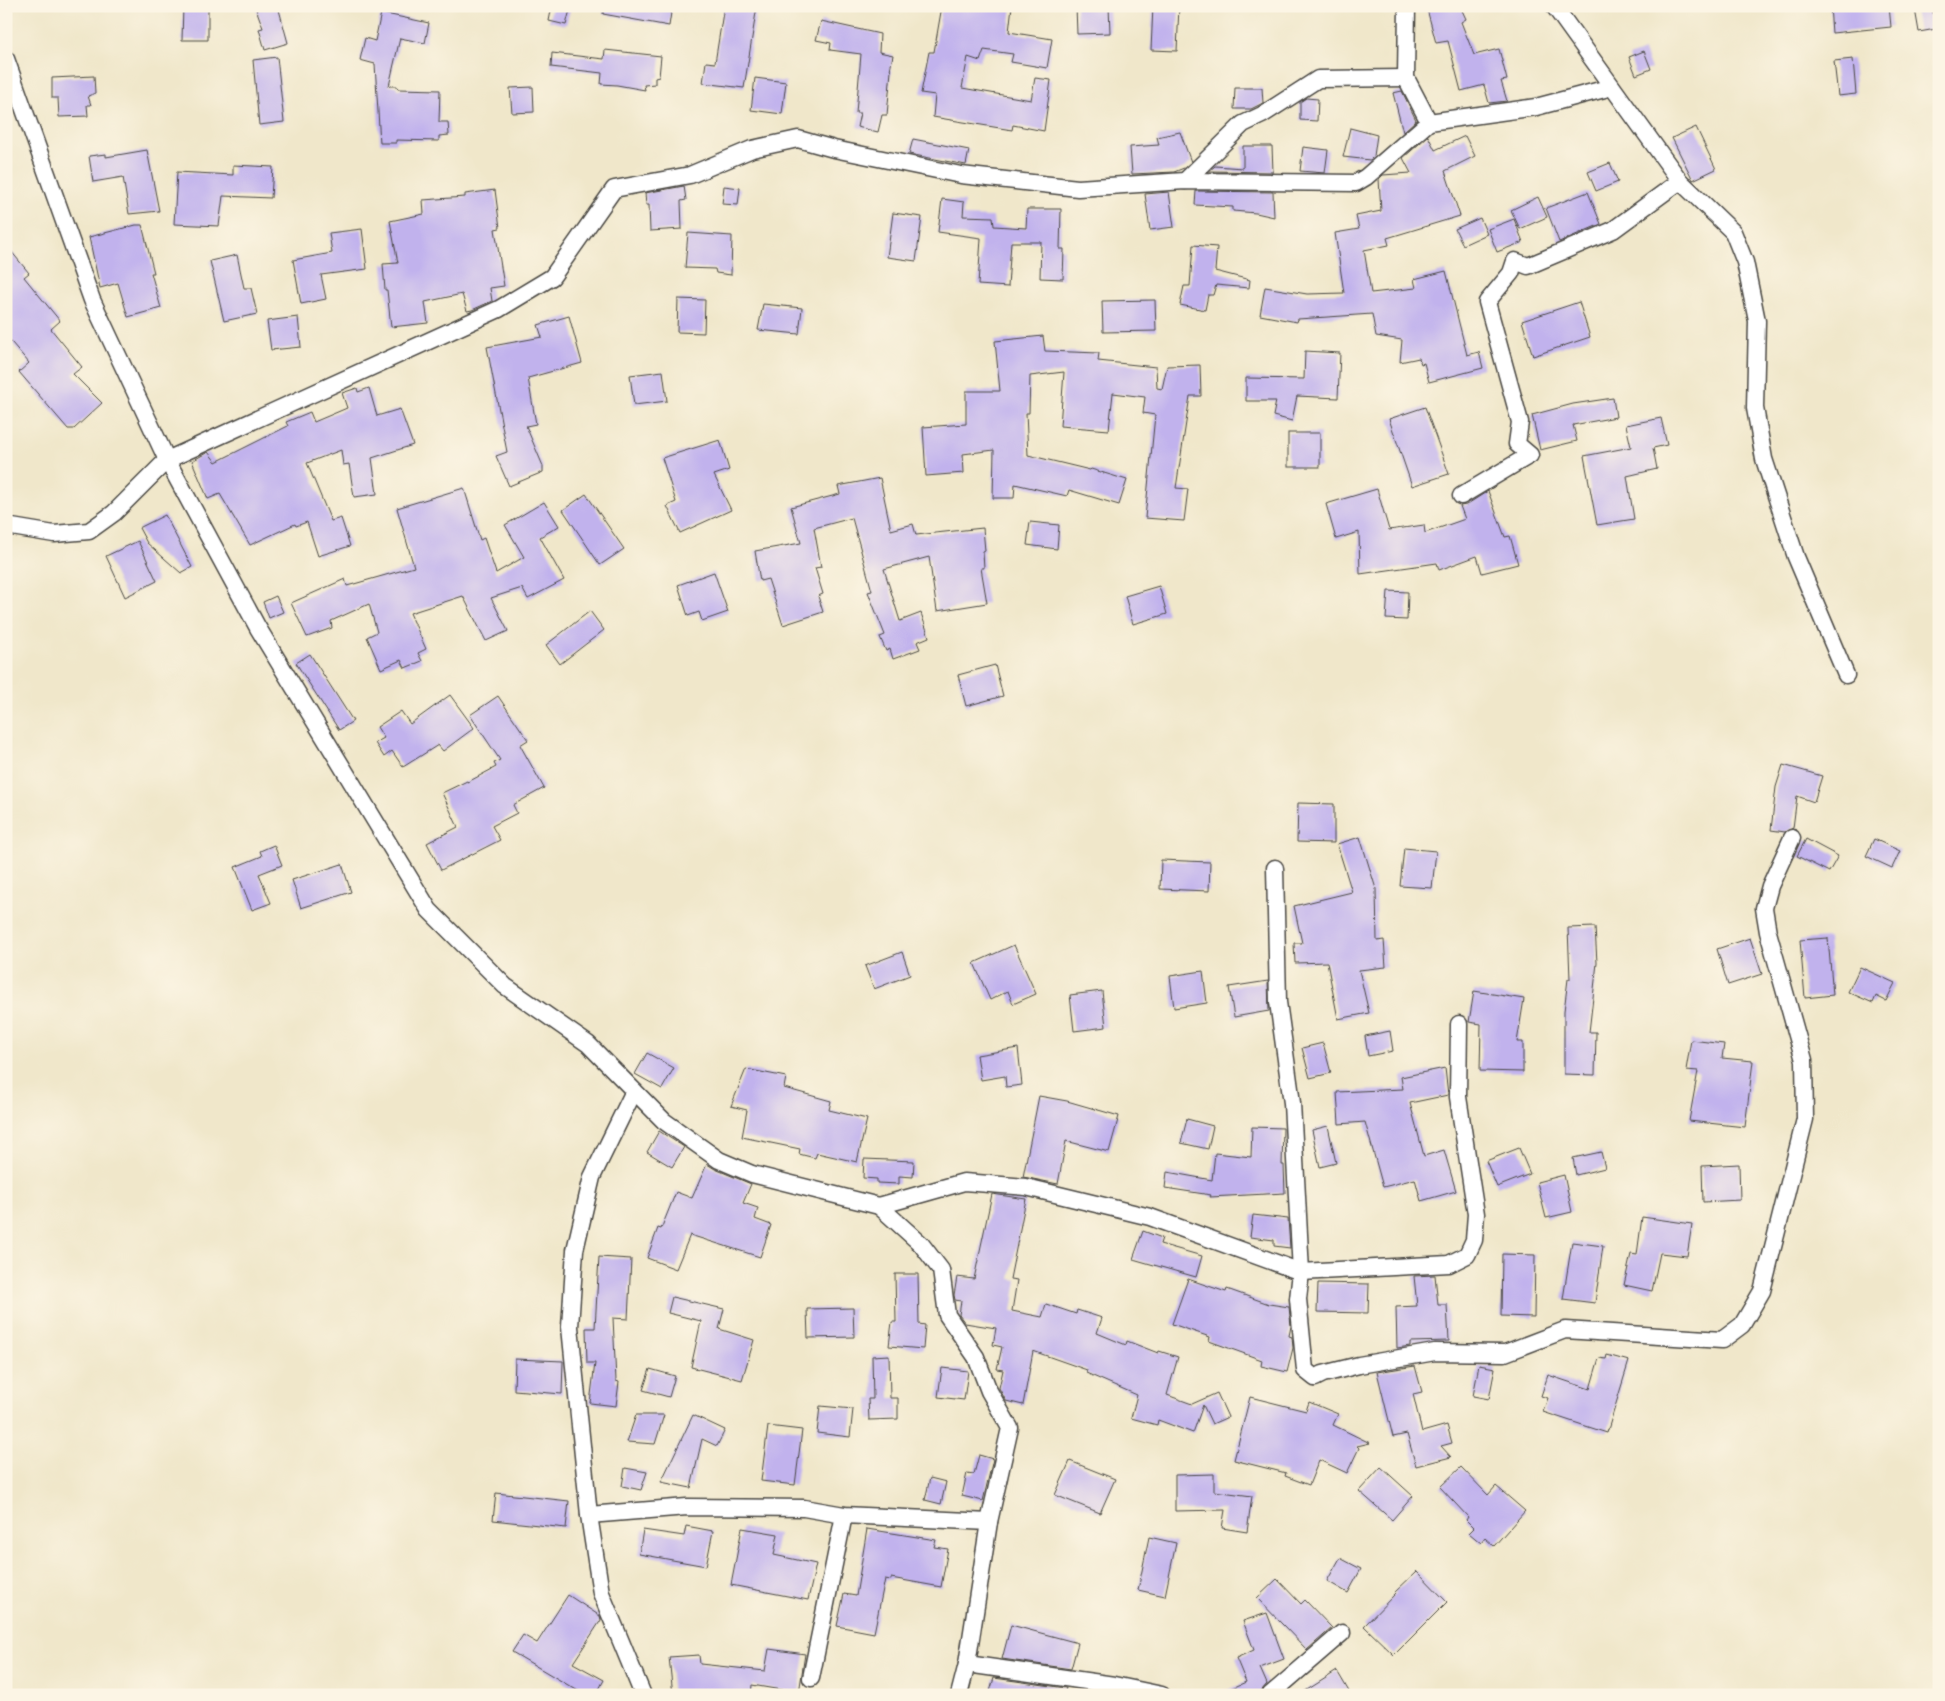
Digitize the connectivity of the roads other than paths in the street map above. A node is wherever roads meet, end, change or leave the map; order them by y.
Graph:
1 (1407, 6) edge
2 (1554, 6) edge
3 (6, 59) edge
4 (1406, 78) junction
5 (1612, 87) junction
6 (1429, 122) junction
7 (1680, 180) junction
8 (1185, 181) junction
9 (167, 460) junction
10 (1461, 496) dead end
11 (6, 526) edge
12 (1846, 674) dead end
13 (1792, 838) dead end
14 (1275, 868) dead end
15 (1459, 1024) dead end
16 (634, 1091) junction
17 (879, 1206) junction
18 (1301, 1272) junction
19 (844, 1515) junction
20 (589, 1516) junction
21 (989, 1522) junction
22 (1342, 1633) dead end
23 (967, 1664) junction
24 (810, 1678) dead end
25 (643, 1695) edge
26 (959, 1695) edge
27 (1162, 1695) edge
28 (1270, 1695) edge

1 - 4 street
2 - 5 street
3 - 9 street
4 - 6 street
4 - 8 street
5 - 6 street
5 - 7 street
6 - 8 street
7 - 10 street
7 - 12 street
8 - 9 street
9 - 11 street
9 - 16 street
13 - 18 street
14 - 18 street
15 - 18 street
16 - 17 street
16 - 20 street
17 - 18 street
17 - 21 street
19 - 20 street
19 - 21 street
19 - 24 street
20 - 25 street
21 - 23 street
22 - 28 street
23 - 26 street
23 - 27 street

